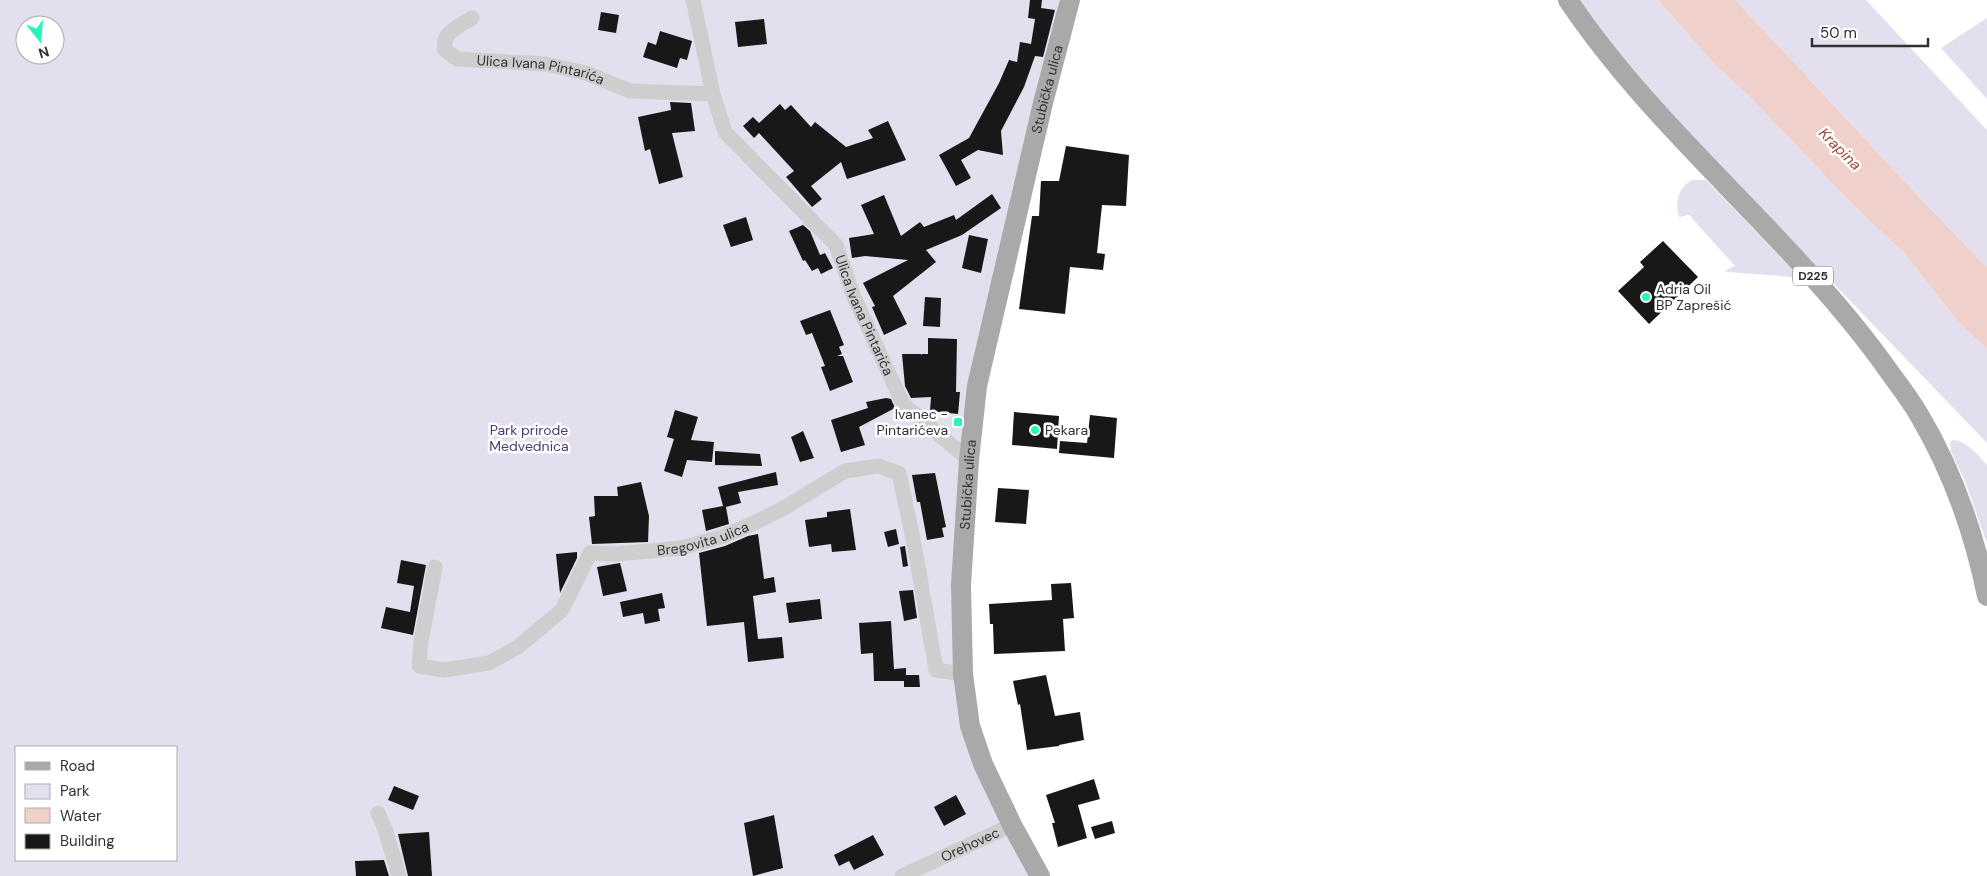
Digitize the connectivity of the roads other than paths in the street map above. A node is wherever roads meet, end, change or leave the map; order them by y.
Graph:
1 (693, 0) edge
2 (1070, 0) edge
3 (1568, 0) edge
4 (472, 18) dead end
5 (713, 94) junction
6 (969, 460) junction
7 (435, 566) dead end
8 (1987, 596) edge
9 (963, 674) junction
10 (378, 813) dead end
11 (1012, 825) junction
12 (399, 876) edge
13 (902, 876) edge
14 (1040, 876) edge

1 - 5 street, Ulica Ivana Pintarića
2 - 6 main road, Stubička ulica
3 - 8 main road, D225
4 - 5 street, Ulica Ivana Pintarića
5 - 6 street, Ulica Ivana Pintarića
6 - 9 main road, Stubička ulica
7 - 9 street, Bregovita ulica
9 - 11 main road, Stubička ulica
10 - 12 street
11 - 13 street, Orehovec
11 - 14 main road, Stubička ulica

